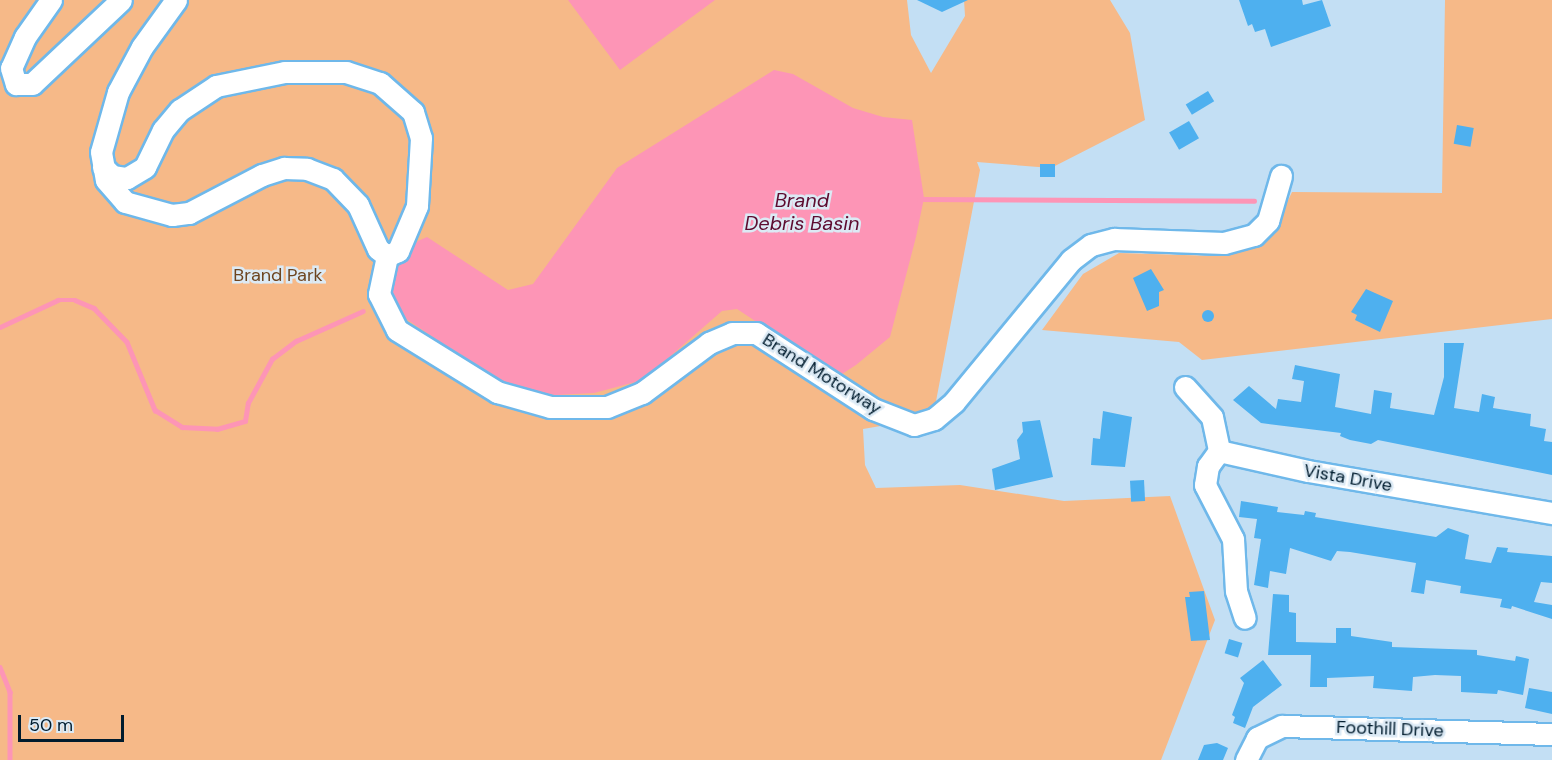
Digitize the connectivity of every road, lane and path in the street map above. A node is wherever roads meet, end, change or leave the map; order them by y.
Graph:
1 (51, 0) edge
2 (121, 0) edge
3 (176, 0) edge
4 (103, 168) junction
5 (1281, 176) dead end
6 (387, 256) junction
7 (1185, 387) dead end
8 (1219, 451) junction
9 (1552, 513) edge
10 (1245, 618) dead end
11 (1552, 734) edge
12 (1246, 760) edge

1 - 2 street
3 - 4 street
4 - 6 street
4 - 6 street, Brand Motorway
5 - 6 street, Brand Motorway
7 - 8 street
8 - 9 street, Vista Drive
8 - 10 street
11 - 12 street, Foothill Drive

